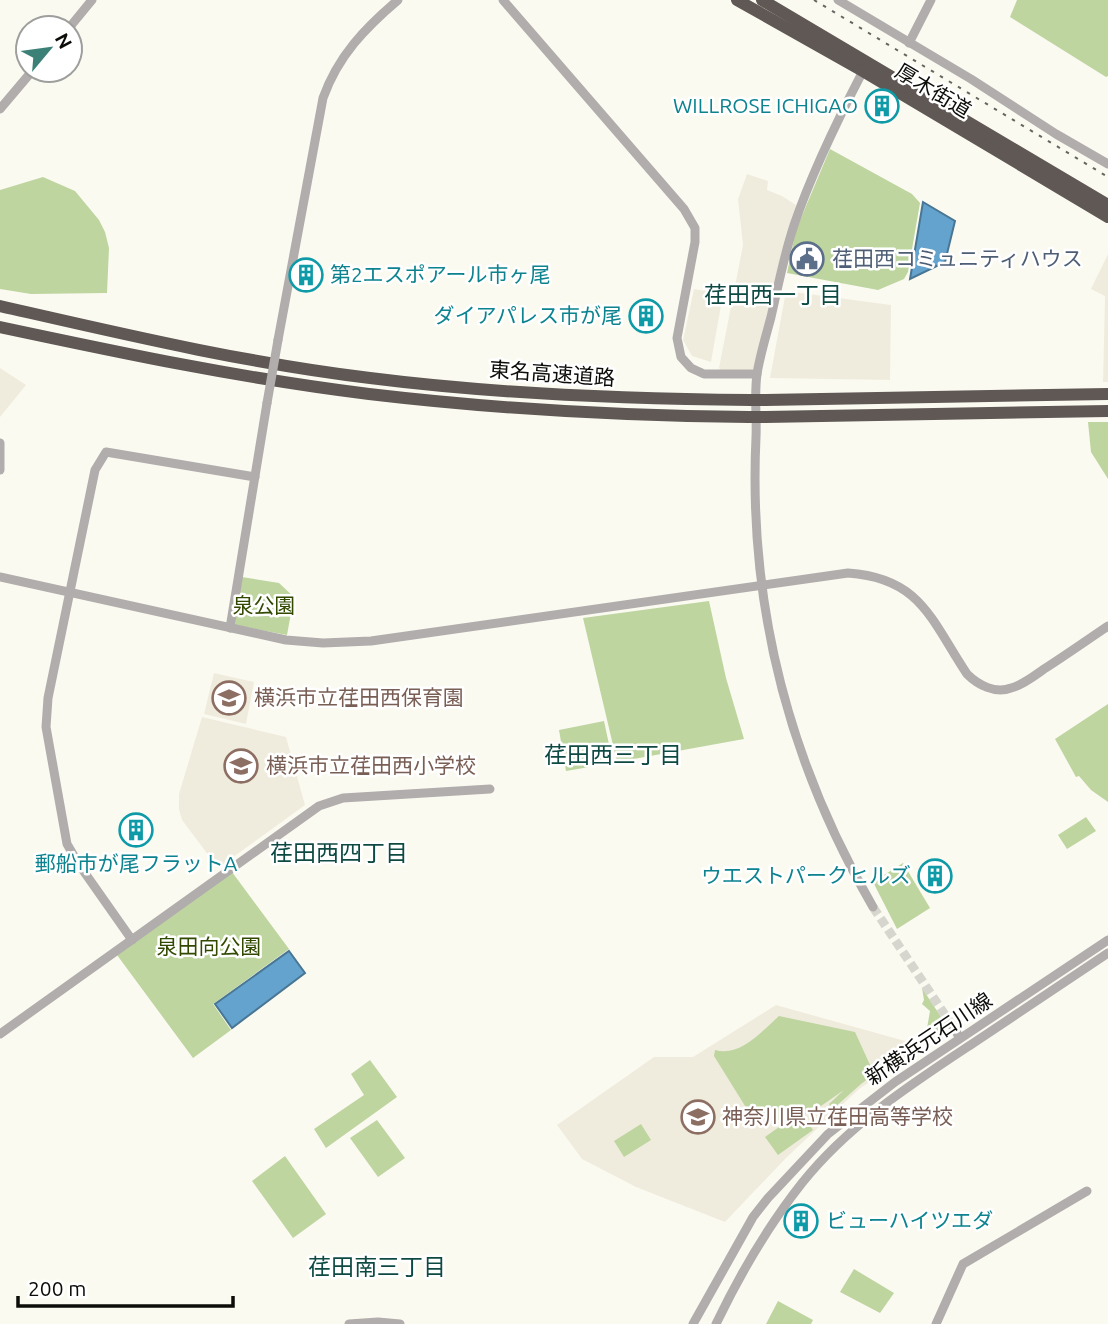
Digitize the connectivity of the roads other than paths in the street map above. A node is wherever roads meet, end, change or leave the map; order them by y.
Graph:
1 (92, 0) edge
2 (503, 0) edge
3 (737, 0) edge
4 (762, 0) edge
5 (838, 0) edge
6 (931, 0) edge
7 (392, 2) edge
8 (80, 14) edge
9 (909, 43) junction
10 (863, 71) junction
11 (21, 84) edge
12 (0, 109) edge
13 (1108, 164) edge
14 (1108, 205) edge
15 (1108, 216) edge
16 (0, 306) edge
17 (0, 327) edge
18 (757, 374) junction
19 (1108, 394) edge
20 (1108, 411) edge
21 (0, 443) edge
22 (0, 470) edge
23 (255, 477) junction
24 (0, 576) edge
25 (761, 585) junction
26 (69, 592) junction
27 (1108, 626) edge
28 (230, 628) junction
29 (491, 789) dead end
30 (873, 907) tunnel mouth
31 (132, 940) junction
32 (1108, 940) edge
33 (1108, 953) edge
34 (951, 1024) tunnel mouth
35 (0, 1034) edge
36 (960, 1038) junction
37 (1087, 1191) dead end
38 (349, 1324) edge
39 (400, 1324) edge
40 (693, 1324) edge
41 (716, 1324) edge
42 (936, 1324) edge

1 - 8 street
2 - 18 street
3 - 10 highway, 厚木街道
4 - 14 highway, 厚木街道
5 - 9 street
6 - 9 street
7 - 23 street, bridge
9 - 13 street
10 - 15 highway, 厚木街道
10 - 18 street
11 - 12 street
16 - 19 highway, 東名高速道路
17 - 20 highway, 東名高速道路, bridge
18 - 25 street
21 - 22 street
23 - 26 street
23 - 28 street
24 - 26 street
25 - 27 street
25 - 28 street
25 - 30 street
26 - 28 street
26 - 31 street
29 - 31 street
31 - 35 street
32 - 36 street, 新横浜元石川線
33 - 41 street, 新横浜元石川線
34 - 36 street
36 - 40 street, 新横浜元石川線
37 - 42 street
38 - 39 street

